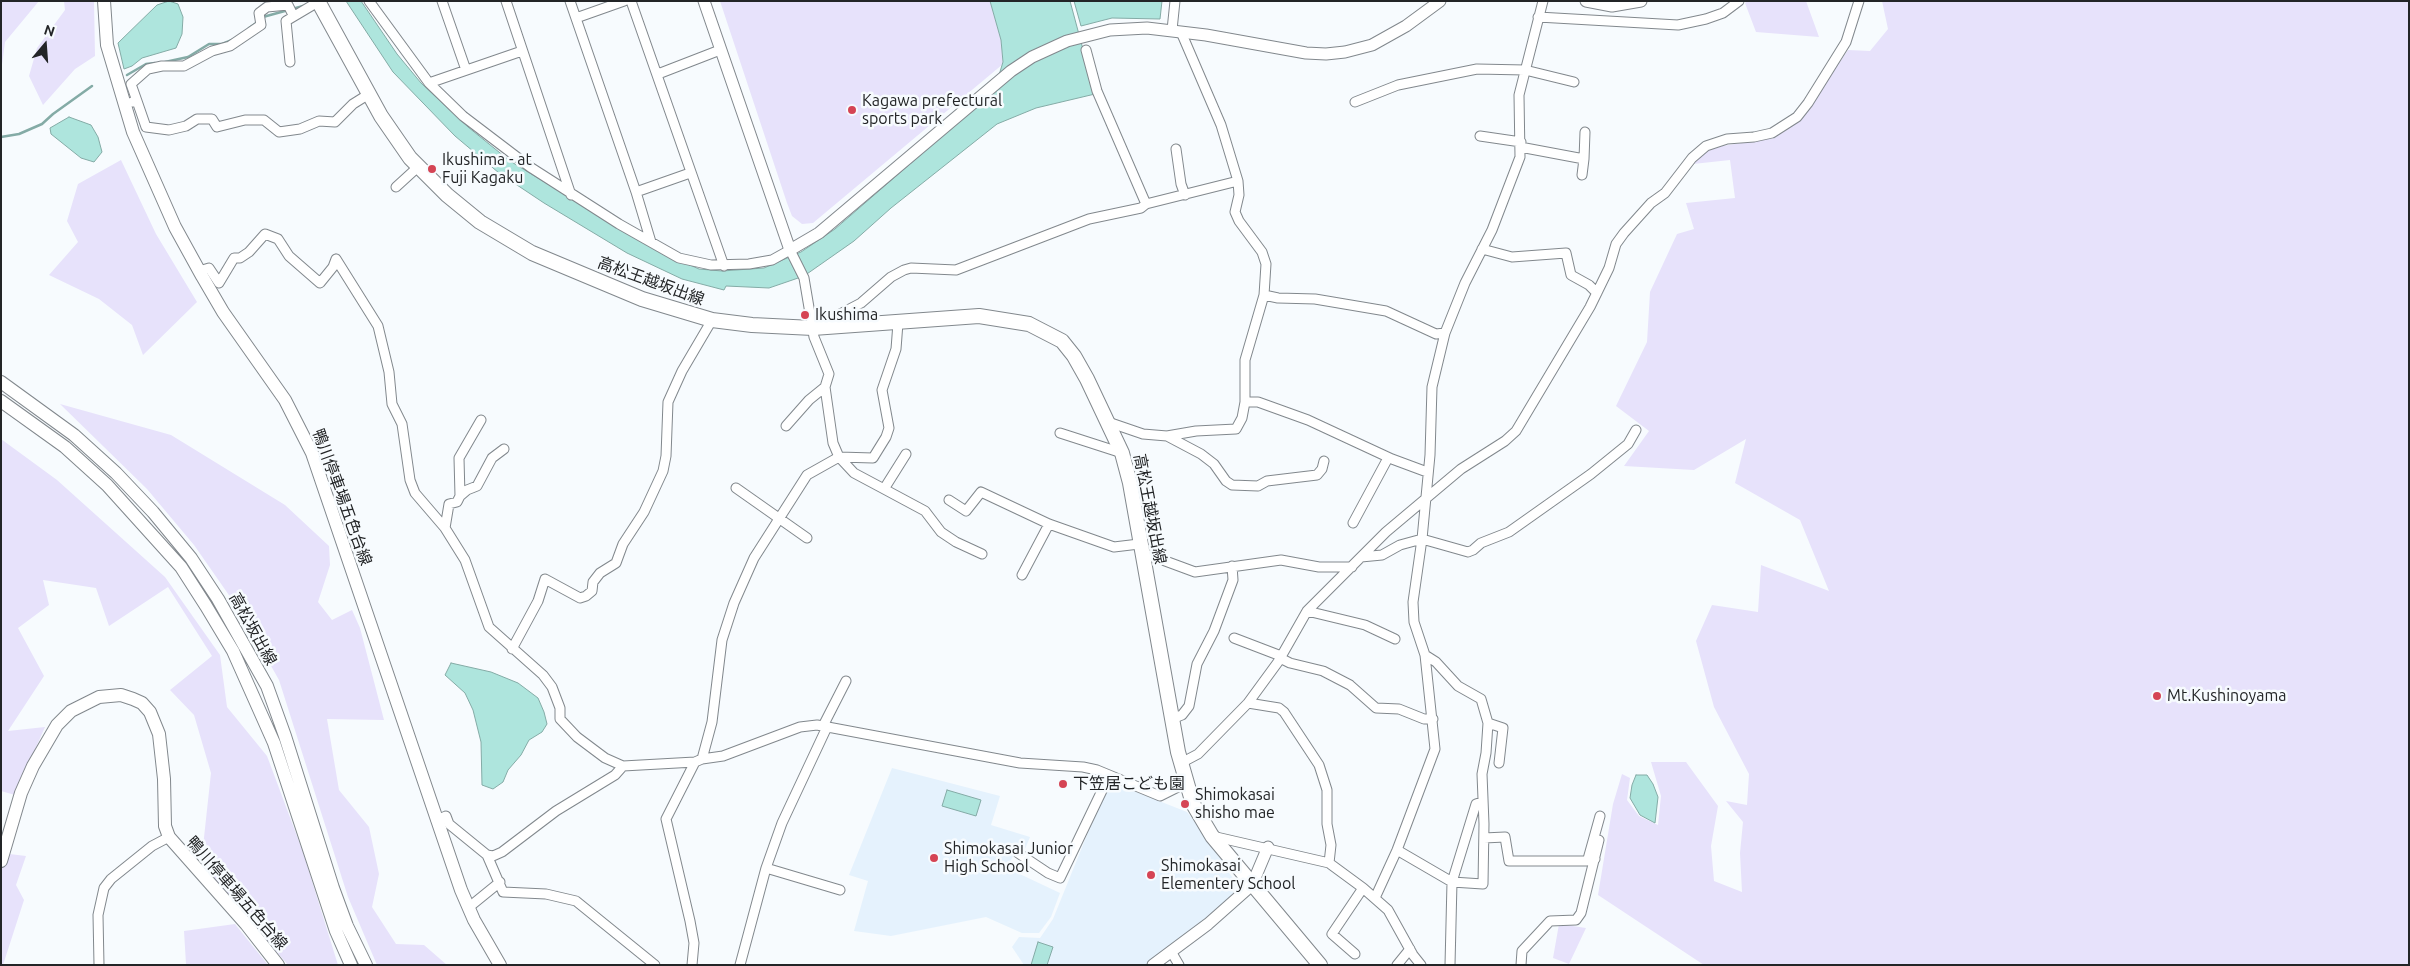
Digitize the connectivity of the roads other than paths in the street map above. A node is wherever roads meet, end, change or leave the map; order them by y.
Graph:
1 (104, 1) edge
2 (369, 1) edge
3 (442, 1) edge
4 (506, 1) edge
5 (570, 1) edge
6 (624, 1) edge
7 (631, 1) edge
8 (704, 1) edge
9 (1175, 1) edge
10 (1440, 1) edge
11 (1543, 1) edge
12 (1586, 1) edge
13 (1641, 1) edge
14 (1739, 1) edge
15 (1858, 1) edge
16 (318, 2) edge
17 (293, 15) junction
18 (1538, 17) junction
19 (576, 18) junction
20 (1172, 30) junction
21 (720, 50) junction
22 (1086, 50) dead end
23 (522, 51) junction
24 (290, 62) dead end
25 (466, 70) junction
26 (1525, 70) junction
27 (658, 74) junction
28 (429, 82) junction
29 (1574, 82) dead end
30 (369, 94) junction
31 (137, 101) junction
32 (1355, 102) dead end
33 (124, 105) junction
34 (1585, 132) dead end
35 (1480, 136) dead end
36 (1520, 144) junction
37 (1176, 149) dead end
38 (1584, 159) junction
39 (419, 166) junction
40 (690, 173) junction
41 (1582, 175) dead end
42 (1238, 181) junction
43 (396, 186) dead end
44 (636, 192) junction
45 (571, 195) junction
46 (1185, 195) junction
47 (1146, 204) junction
48 (651, 242) junction
49 (1482, 249) junction
50 (792, 252) junction
51 (724, 266) junction
52 (199, 270) junction
53 (1597, 292) junction
54 (1264, 294) junction
55 (712, 320) junction
56 (898, 323) junction
57 (813, 328) junction
58 (1445, 333) junction
59 (1, 382) edge
60 (825, 388) junction
61 (1, 401) edge
62 (1245, 402) junction
63 (481, 420) dead end
64 (1108, 422) junction
65 (786, 426) dead end
66 (1636, 430) dead end
67 (1060, 433) dead end
68 (1167, 436) junction
69 (504, 449) dead end
70 (1122, 453) junction
71 (906, 454) dead end
72 (839, 457) junction
73 (1388, 458) junction
74 (1324, 460) dead end
75 (1427, 472) junction
76 (736, 488) dead end
77 (884, 489) junction
78 (460, 496) junction
79 (1425, 499) junction
80 (949, 500) dead end
81 (778, 517) junction
82 (1353, 523) dead end
83 (1050, 524) junction
84 (445, 528) junction
85 (806, 538) dead end
86 (1422, 539) junction
87 (1140, 548) junction
88 (982, 554) dead end
89 (1361, 557) junction
90 (1232, 566) junction
91 (1352, 567) junction
92 (1022, 575) dead end
93 (1307, 611) junction
94 (1234, 638) dead end
95 (1395, 639) dead end
96 (512, 649) junction
97 (1425, 655) junction
98 (1281, 657) junction
99 (846, 681) dead end
100 (1248, 703) junction
101 (1172, 719) junction
102 (1433, 719) junction
103 (1488, 723) junction
104 (825, 726) junction
105 (698, 761) junction
106 (1499, 763) dead end
107 (1181, 764) junction
108 (623, 766) junction
109 (1109, 776) junction
110 (1186, 783) junction
111 (1482, 802) junction
112 (1600, 816) dead end
113 (436, 820) junction
114 (1212, 836) junction
115 (169, 837) junction
116 (1484, 838) junction
117 (1599, 840) dead end
118 (1268, 847) junction
119 (1397, 850) junction
120 (1018, 853) dead end
121 (488, 855) junction
122 (1592, 859) junction
123 (1, 861) edge
124 (1329, 863) junction
125 (766, 868) junction
126 (500, 882) junction
127 (1452, 882) junction
128 (1252, 884) junction
129 (1363, 888) junction
130 (840, 890) dead end
131 (1375, 898) junction
132 (468, 908) junction
133 (1410, 949) junction
134 (1172, 953) junction
135 (1355, 954) dead end
136 (1317, 963) edge
137 (99, 965) edge
138 (278, 965) edge
139 (351, 965) edge
140 (366, 965) edge
141 (500, 965) edge
142 (655, 965) edge
143 (692, 965) edge
144 (740, 965) edge
145 (1153, 965) edge
146 (1179, 965) edge
147 (1397, 965) edge
148 (1422, 965) edge
149 (1450, 965) edge
150 (1521, 965) edge

1 - 33 main road, 鴨川停車場五色台線
2 - 28 street
3 - 25 street
4 - 23 street
5 - 19 street
6 - 19 street
7 - 27 street
8 - 21 street
9 - 20 street
10 - 20 street
11 - 18 street
12 - 13 street
14 - 18 street
15 - 53 street
16 - 17 street
16 - 30 main road, 高松王越坂出線
17 - 24 street
17 - 31 street
18 - 26 street
19 - 44 street
20 - 42 street
20 - 50 street
21 - 27 street
21 - 50 street
22 - 47 street
23 - 25 street
23 - 45 street
25 - 28 street
26 - 29 street
26 - 32 street
26 - 36 street
27 - 40 street
28 - 45 street
30 - 31 street
30 - 39 main road, 高松王越坂出線
31 - 33 street
33 - 52 main road, 鴨川停車場五色台線
34 - 38 street
35 - 36 street
36 - 38 street
36 - 49 street
37 - 46 street
38 - 41 street
39 - 43 street
39 - 55 main road, 高松王越坂出線
40 - 44 street
40 - 51 street
42 - 46 street
42 - 54 street
44 - 48 street
45 - 48 street
46 - 47 street
47 - 57 street
48 - 51 street
49 - 53 street
49 - 58 street
50 - 51 street
50 - 57 street
52 - 84 street
52 - 113 main road, 鴨川停車場五色台線
53 - 79 street
54 - 58 street
54 - 62 street
55 - 57 main road, 高松王越坂出線
55 - 96 street
56 - 57 main road, 高松王越坂出線
56 - 64 main road, 高松王越坂出線
56 - 72 street
57 - 60 street
58 - 75 street
59 - 140 main road, 高松坂出線
60 - 65 street
60 - 72 street
61 - 139 main road, 高松坂出線
62 - 68 street
62 - 73 street
63 - 78 street
64 - 68 street
64 - 70 main road, 高松王越坂出線
66 - 86 street
67 - 70 street
68 - 74 street
69 - 78 street
70 - 87 main road, 高松王越坂出線
71 - 77 street
72 - 77 street
72 - 81 street
73 - 75 street
73 - 82 street
75 - 79 street
76 - 81 street
77 - 88 street
78 - 84 street
79 - 86 street
79 - 89 street
80 - 83 street
81 - 85 street
81 - 105 street
83 - 87 street
83 - 92 street
84 - 96 street
86 - 89 street
86 - 97 street
87 - 90 street
87 - 101 main road, 高松王越坂出線
89 - 91 street
90 - 91 street
90 - 101 street
91 - 93 street
93 - 95 street
93 - 98 street
94 - 98 street
96 - 108 street
97 - 102 street
97 - 103 street
98 - 100 street
98 - 102 street
99 - 104 street
100 - 107 street
100 - 124 street
101 - 107 main road, 高松王越坂出線
102 - 119 street
103 - 106 street
103 - 111 street
104 - 105 street
104 - 109 street
104 - 125 street
105 - 108 street
105 - 143 street
107 - 110 main road, 高松王越坂出線
108 - 121 street
109 - 110 street
109 - 120 street
110 - 114 main road, 高松王越坂出線
111 - 116 street
111 - 127 street
112 - 122 street
113 - 121 street
113 - 132 main road, 鴨川停車場五色台線
114 - 118 street
114 - 128 main road, 高松王越坂出線
115 - 123 main road, 鴨川停車場五色台線
115 - 137 street
115 - 138 main road, 鴨川停車場五色台線
116 - 122 street
116 - 127 street
117 - 122 street
118 - 124 street
118 - 128 street
119 - 127 street
119 - 131 street
121 - 126 street
122 - 150 street
124 - 129 street
125 - 130 street
125 - 144 street
126 - 132 street
126 - 142 street
127 - 149 street
128 - 134 street
128 - 136 main road, 高松王越坂出線
129 - 131 street
129 - 135 street
131 - 133 street
132 - 141 main road, 鴨川停車場五色台線
133 - 147 street
133 - 148 street
134 - 145 street
134 - 146 street

